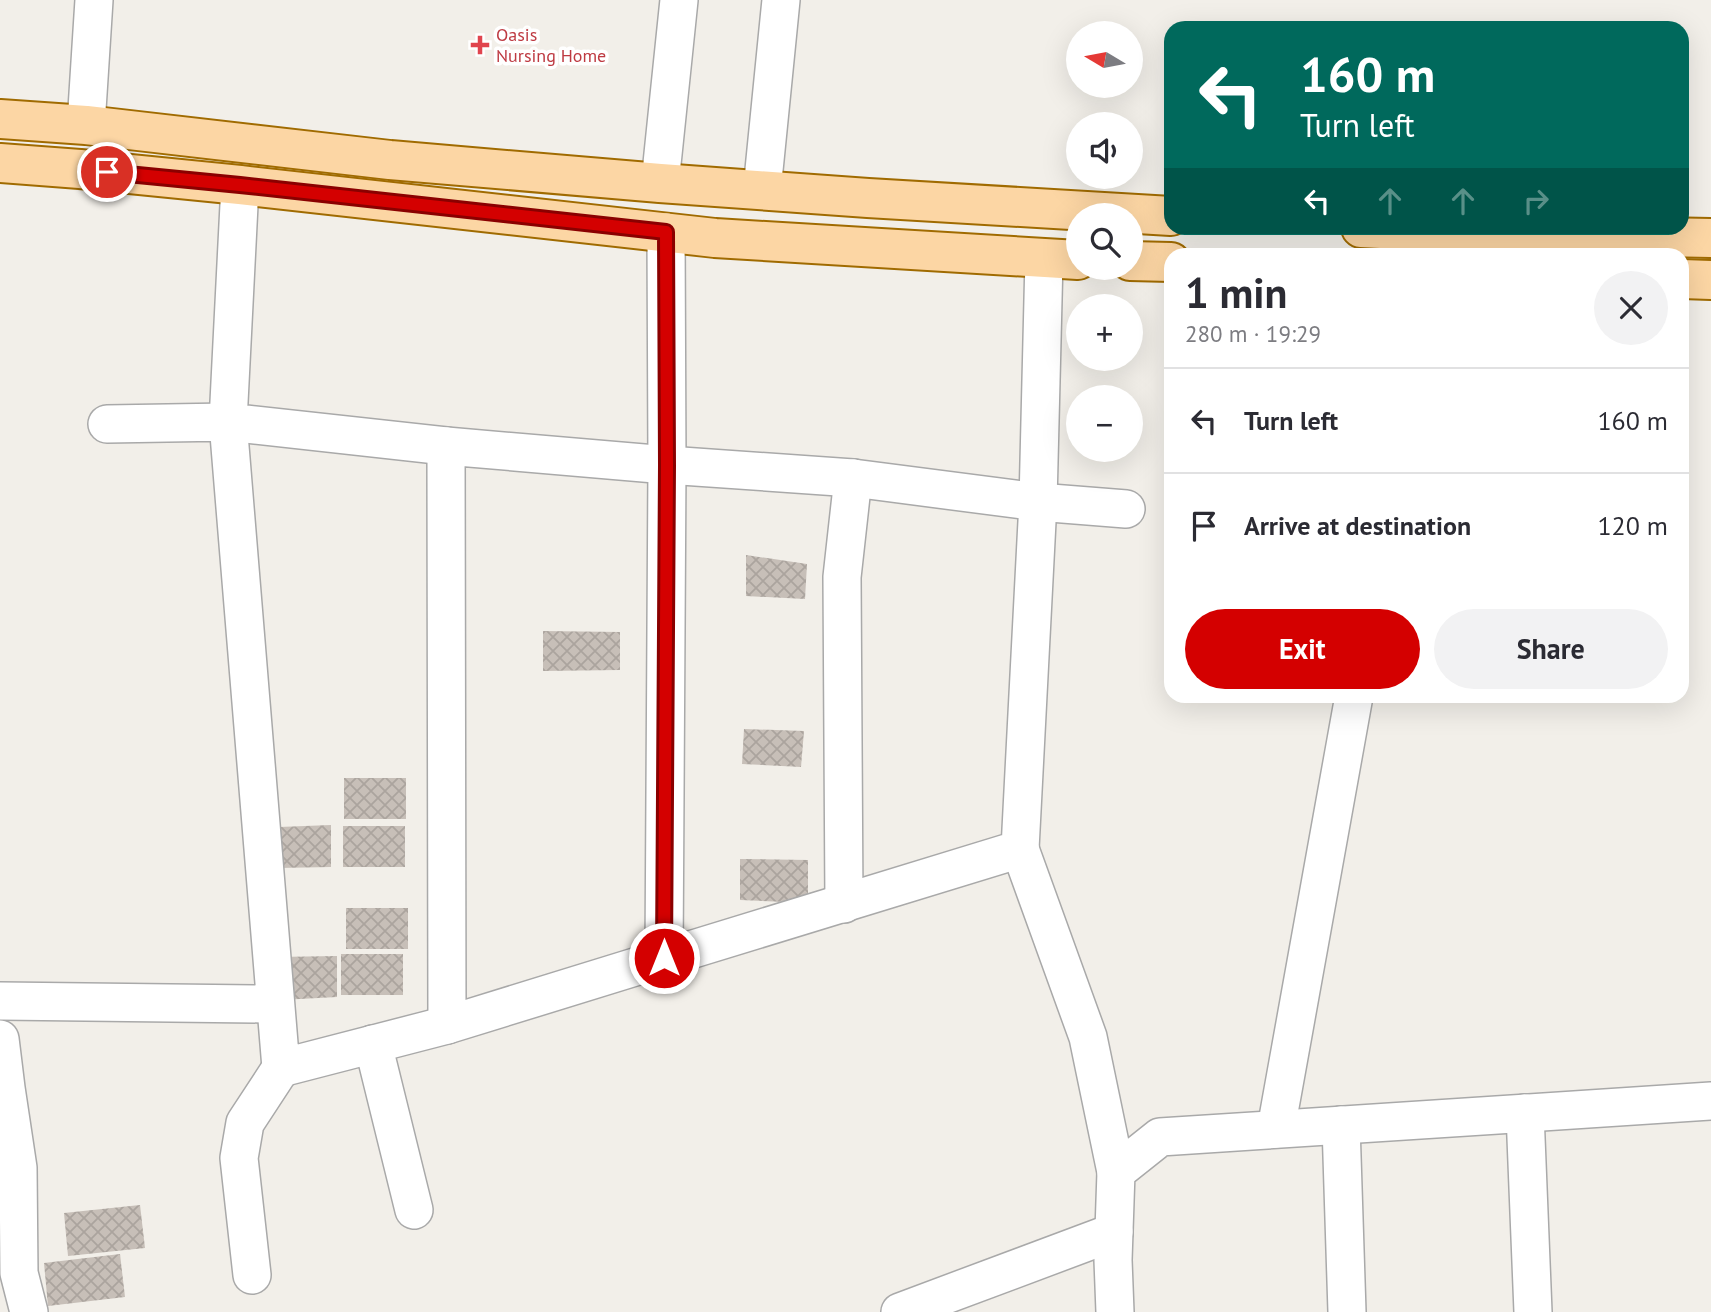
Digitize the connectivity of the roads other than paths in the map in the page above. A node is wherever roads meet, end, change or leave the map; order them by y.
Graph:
1 (94, 0) edge
2 (679, 0) edge
3 (781, 0) edge
4 (0, 119) edge
5 (86, 125) junction
6 (0, 163) edge
7 (660, 183) junction
8 (240, 185) junction
9 (762, 190) junction
10 (1164, 216) edge
11 (666, 232) junction
12 (1396, 235) edge
13 (1711, 238) edge
14 (1440, 244) edge
15 (1061, 259) edge
16 (1143, 261) edge
17 (1164, 262) edge
18 (1689, 279) edge
19 (1711, 280) edge
20 (229, 422) junction
21 (107, 424) dead end
22 (446, 446) junction
23 (667, 465) junction
24 (853, 478) junction
25 (1038, 502) junction
26 (1126, 509) dead end
27 (1353, 703) edge
28 (1020, 849) junction
29 (844, 904) junction
30 (664, 958) junction
31 (0, 1001) edge
32 (266, 1004) dead end
33 (447, 1025) junction
34 (0, 1039) edge
35 (373, 1044) junction
36 (281, 1068) junction
37 (1711, 1101) edge
38 (1525, 1113) junction
39 (1341, 1125) junction
40 (1276, 1129) junction
41 (1116, 1172) junction
42 (414, 1210) dead end
43 (1114, 1232) junction
44 (252, 1275) dead end
45 (29, 1312) edge
46 (900, 1312) edge
47 (1115, 1312) edge
48 (1347, 1312) edge
49 (1533, 1312) edge

1 - 5 street
2 - 7 street
3 - 9 street
4 - 5 main road
5 - 7 main road
6 - 8 main road
7 - 9 main road
8 - 11 main road
8 - 20 street
9 - 10 main road
11 - 15 main road
11 - 23 street
12 - 14 main road
13 - 14 main road
15 - 25 street
16 - 17 main road
18 - 19 main road
20 - 21 street
20 - 22 street
20 - 36 street
22 - 23 street
22 - 33 street
23 - 24 street
23 - 30 street
24 - 25 street
24 - 29 street
25 - 26 street
25 - 28 street
27 - 40 street
28 - 29 street
28 - 41 street
29 - 30 street
30 - 33 street
31 - 32 street
33 - 35 street
34 - 45 street
35 - 36 street
35 - 42 street
36 - 44 street
37 - 38 street
38 - 39 street
38 - 49 street
39 - 40 street
39 - 48 street
40 - 41 street
41 - 43 street
43 - 46 street
43 - 47 street

